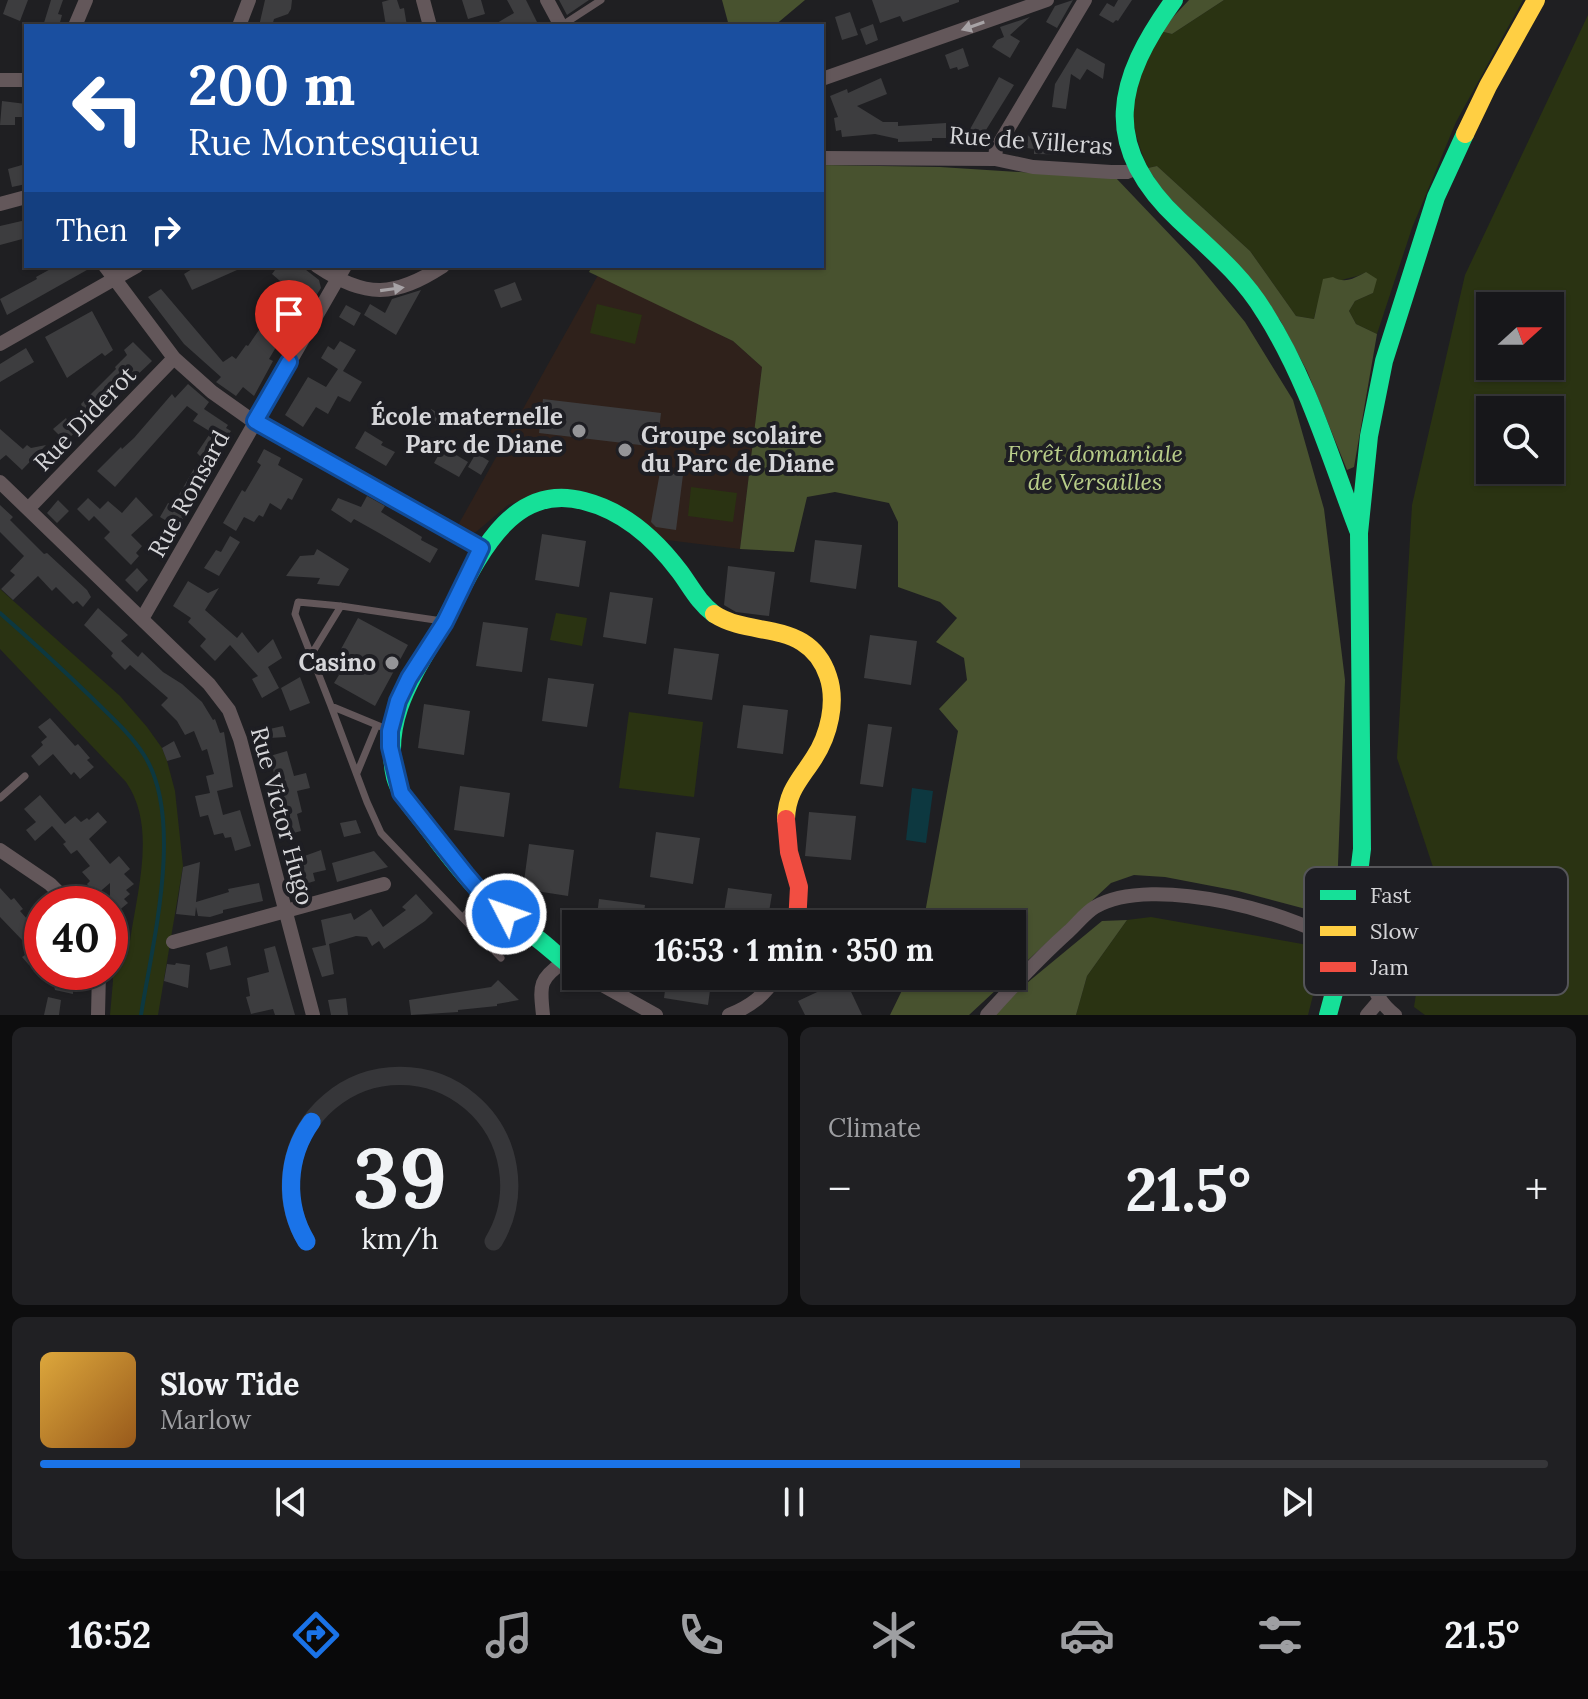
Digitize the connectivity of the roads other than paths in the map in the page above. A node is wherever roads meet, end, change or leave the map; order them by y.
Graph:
1 (86, 0) edge
2 (249, 0) edge
3 (423, 0) edge
4 (547, 0) edge
5 (601, 0) edge
6 (1047, 0) edge
7 (1085, 0) edge
8 (1174, 0) edge
9 (1536, 0) edge
10 (76, 24) edge
11 (240, 24) edge
12 (429, 24) edge
13 (560, 24) edge
14 (564, 24) edge
15 (824, 78) edge
16 (0, 80) edge
17 (24, 80) edge
18 (824, 158) edge
19 (995, 159) junction
20 (1137, 168) junction
21 (24, 198) edge
22 (0, 204) edge
23 (106, 268) edge
24 (133, 268) edge
25 (440, 268) edge
26 (341, 272) edge
27 (114, 279) junction
28 (0, 344) edge
29 (174, 358) junction
30 (255, 421) junction
31 (0, 482) edge
32 (28, 509) junction
33 (1359, 533) junction
34 (481, 548) junction
35 (341, 606) junction
36 (142, 619) junction
37 (445, 622) junction
38 (311, 655) junction
39 (331, 706) junction
40 (383, 729) junction
41 (356, 774) junction
42 (25, 776) dead end
43 (0, 798) edge
44 (0, 850) edge
45 (1360, 867) edge
46 (384, 884) dead end
47 (52, 886) edge
48 (483, 895) junction
49 (799, 910) edge
50 (286, 912) junction
51 (464, 916) junction
52 (1304, 926) edge
53 (173, 942) dead end
54 (501, 958) dead end
55 (562, 959) edge
56 (562, 970) edge
57 (99, 990) edge
58 (611, 990) edge
59 (769, 990) edge
60 (1334, 995) edge
61 (1376, 995) edge
62 (1379, 1001) junction
63 (98, 1015) edge
64 (313, 1015) edge
65 (543, 1015) edge
66 (656, 1015) edge
67 (729, 1015) edge
68 (987, 1015) edge
69 (1328, 1015) edge
70 (1367, 1015) edge
71 (1395, 1015) edge

1 - 10 street
2 - 11 street
3 - 12 street
4 - 13 street
5 - 14 lane
6 -> 15 street
7 - 19 street
8 - 20 street
9 - 33 street
16 - 17 street
18 - 19 street, Rue de Villeras
19 - 20 street, Rue de Villeras
20 - 33 street, Rue de Villeras
21 - 22 street
23 - 27 street
24 - 27 street
26 -> 25 street
26 - 30 street, Rue Ronsard
27 - 28 street
27 - 29 street
29 - 30 street
29 - 32 street, Rue Diderot
30 - 34 street
30 - 36 street, Rue Ronsard
31 - 32 street, Rue Victor Hugo
32 - 36 street, Rue Victor Hugo
33 - 45 street
34 - 37 street
34 - 49 street
35 - 37 lane
35 - 38 lane
35 - 38 lane
36 - 50 street, Rue Victor Hugo
37 - 40 street
38 - 39 lane
39 - 40 lane
39 - 41 lane
40 - 41 lane
40 - 48 street
41 - 51 lane
42 - 43 lane
44 - 47 street
46 - 50 street
48 - 51 lane
48 - 55 street
50 - 53 street
50 - 64 street, Rue Victor Hugo
51 - 54 lane
52 - 68 street
56 - 65 street
57 - 63 street
58 - 66 street
59 - 67 street
60 - 69 street
61 - 62 street
62 - 70 street
62 - 71 street

